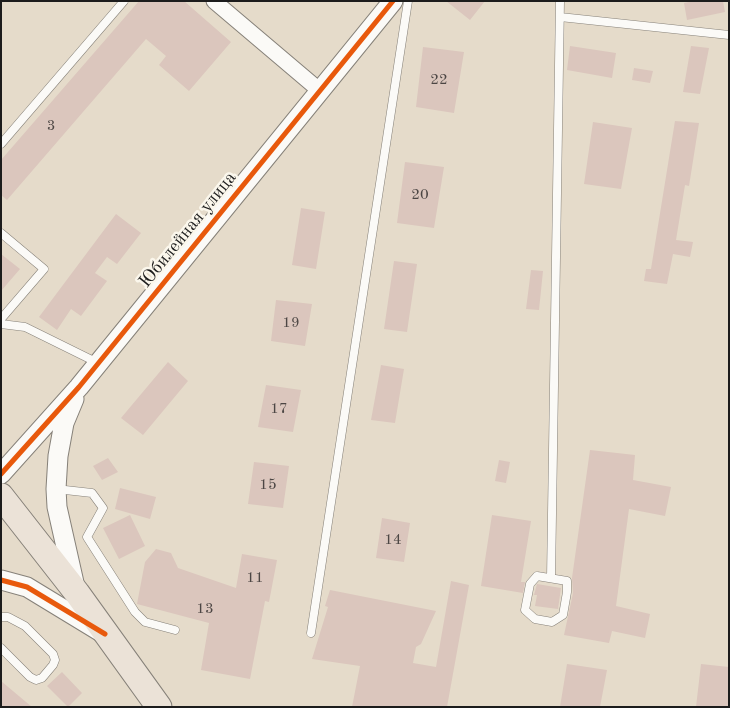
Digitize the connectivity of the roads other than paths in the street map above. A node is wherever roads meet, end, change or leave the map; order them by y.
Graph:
1 (124, 1) edge
2 (214, 1) edge
3 (393, 1) edge
4 (408, 1) edge
5 (560, 1) edge
6 (560, 17) junction
7 (729, 35) edge
8 (319, 90) junction
9 (1, 144) edge
10 (1, 233) edge
11 (1, 319) edge
12 (1, 324) edge
13 (98, 363) junction
14 (79, 387) junction
15 (1, 474) edge
16 (56, 489) junction
17 (1, 496) edge
18 (551, 578) junction
19 (1, 580) edge
20 (77, 593) junction
21 (1, 617) edge
22 (176, 630) dead end
23 (311, 633) dead end
24 (105, 634) junction
25 (1, 648) edge
26 (159, 707) edge

1 - 9 lane
2 - 8 street
3 - 8 street, Юбилейная улица
4 - 23 lane
5 - 6 lane
6 - 7 lane
6 - 18 lane
8 - 13 street, Юбилейная улица
10 - 11 lane
12 - 13 lane
13 - 14 street, Юбилейная улица
14 - 15 street, Юбилейная улица
14 - 16 street
16 - 20 street
16 - 22 lane
17 - 20 highway
18 - 18 lane
19 - 24 street
20 - 24 highway
21 - 25 lane
24 - 26 highway

